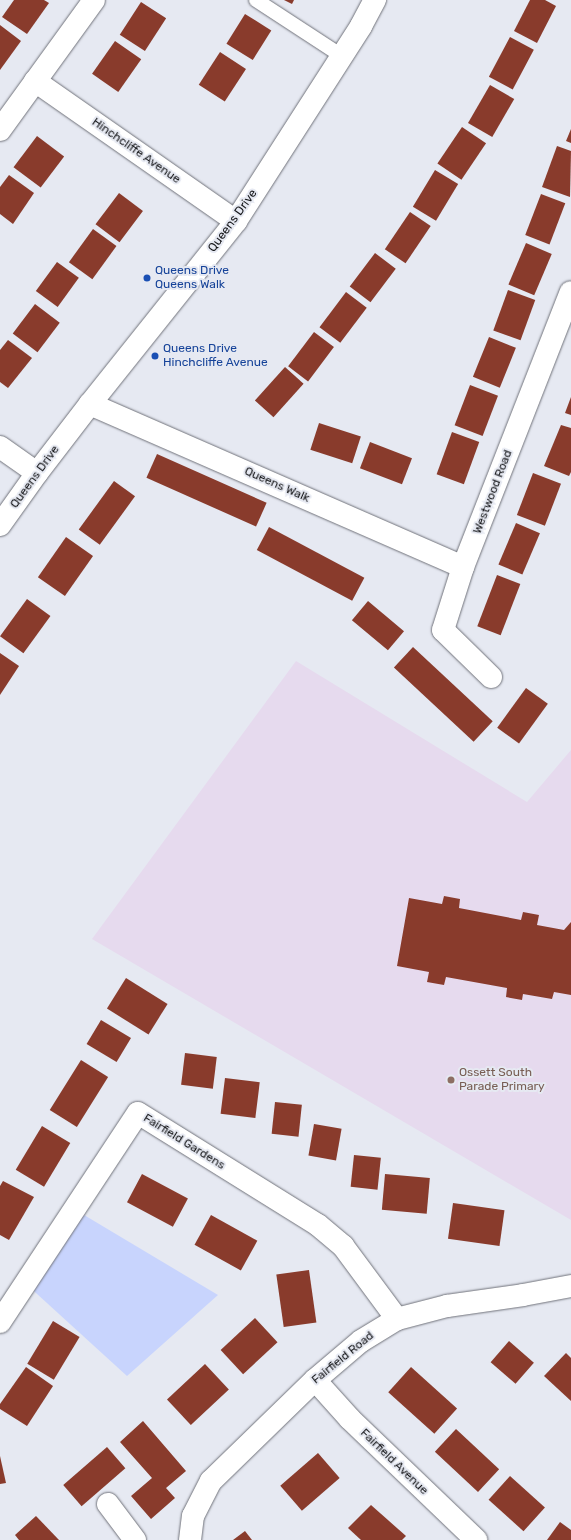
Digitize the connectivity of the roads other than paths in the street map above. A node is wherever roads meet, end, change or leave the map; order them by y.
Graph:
1 (94, 0) edge
2 (256, 0) edge
3 (375, 0) edge
4 (342, 56) junction
5 (35, 81) junction
6 (0, 130) edge
7 (236, 221) junction
8 (571, 292) edge
9 (90, 404) junction
10 (0, 447) edge
11 (37, 473) junction
12 (0, 525) edge
13 (463, 567) junction
14 (491, 678) dead end
15 (571, 1286) edge
16 (397, 1318) junction
17 (0, 1322) edge
18 (315, 1380) junction
19 (108, 1504) dead end
20 (135, 1540) edge
21 (190, 1540) edge
22 (476, 1540) edge

1 - 5 street
2 - 4 lane
3 - 4 street, Queens Drive
4 - 7 street, Queens Drive
5 - 6 street
5 - 7 street, Hinchcliffe Avenue
7 - 9 street, Queens Drive
8 - 13 street, Westwood Road
9 - 11 street, Queens Drive
9 - 13 street, Queens Walk
10 - 11 street
11 - 12 street, Queens Drive
13 - 14 street, Westwood Road
15 - 16 street, Fairfield Road
16 - 17 street, Fairfield Gardens
16 - 18 street, Fairfield Road
18 - 21 street, Fairfield Road
18 - 22 street, Fairfield Avenue
19 - 20 street

